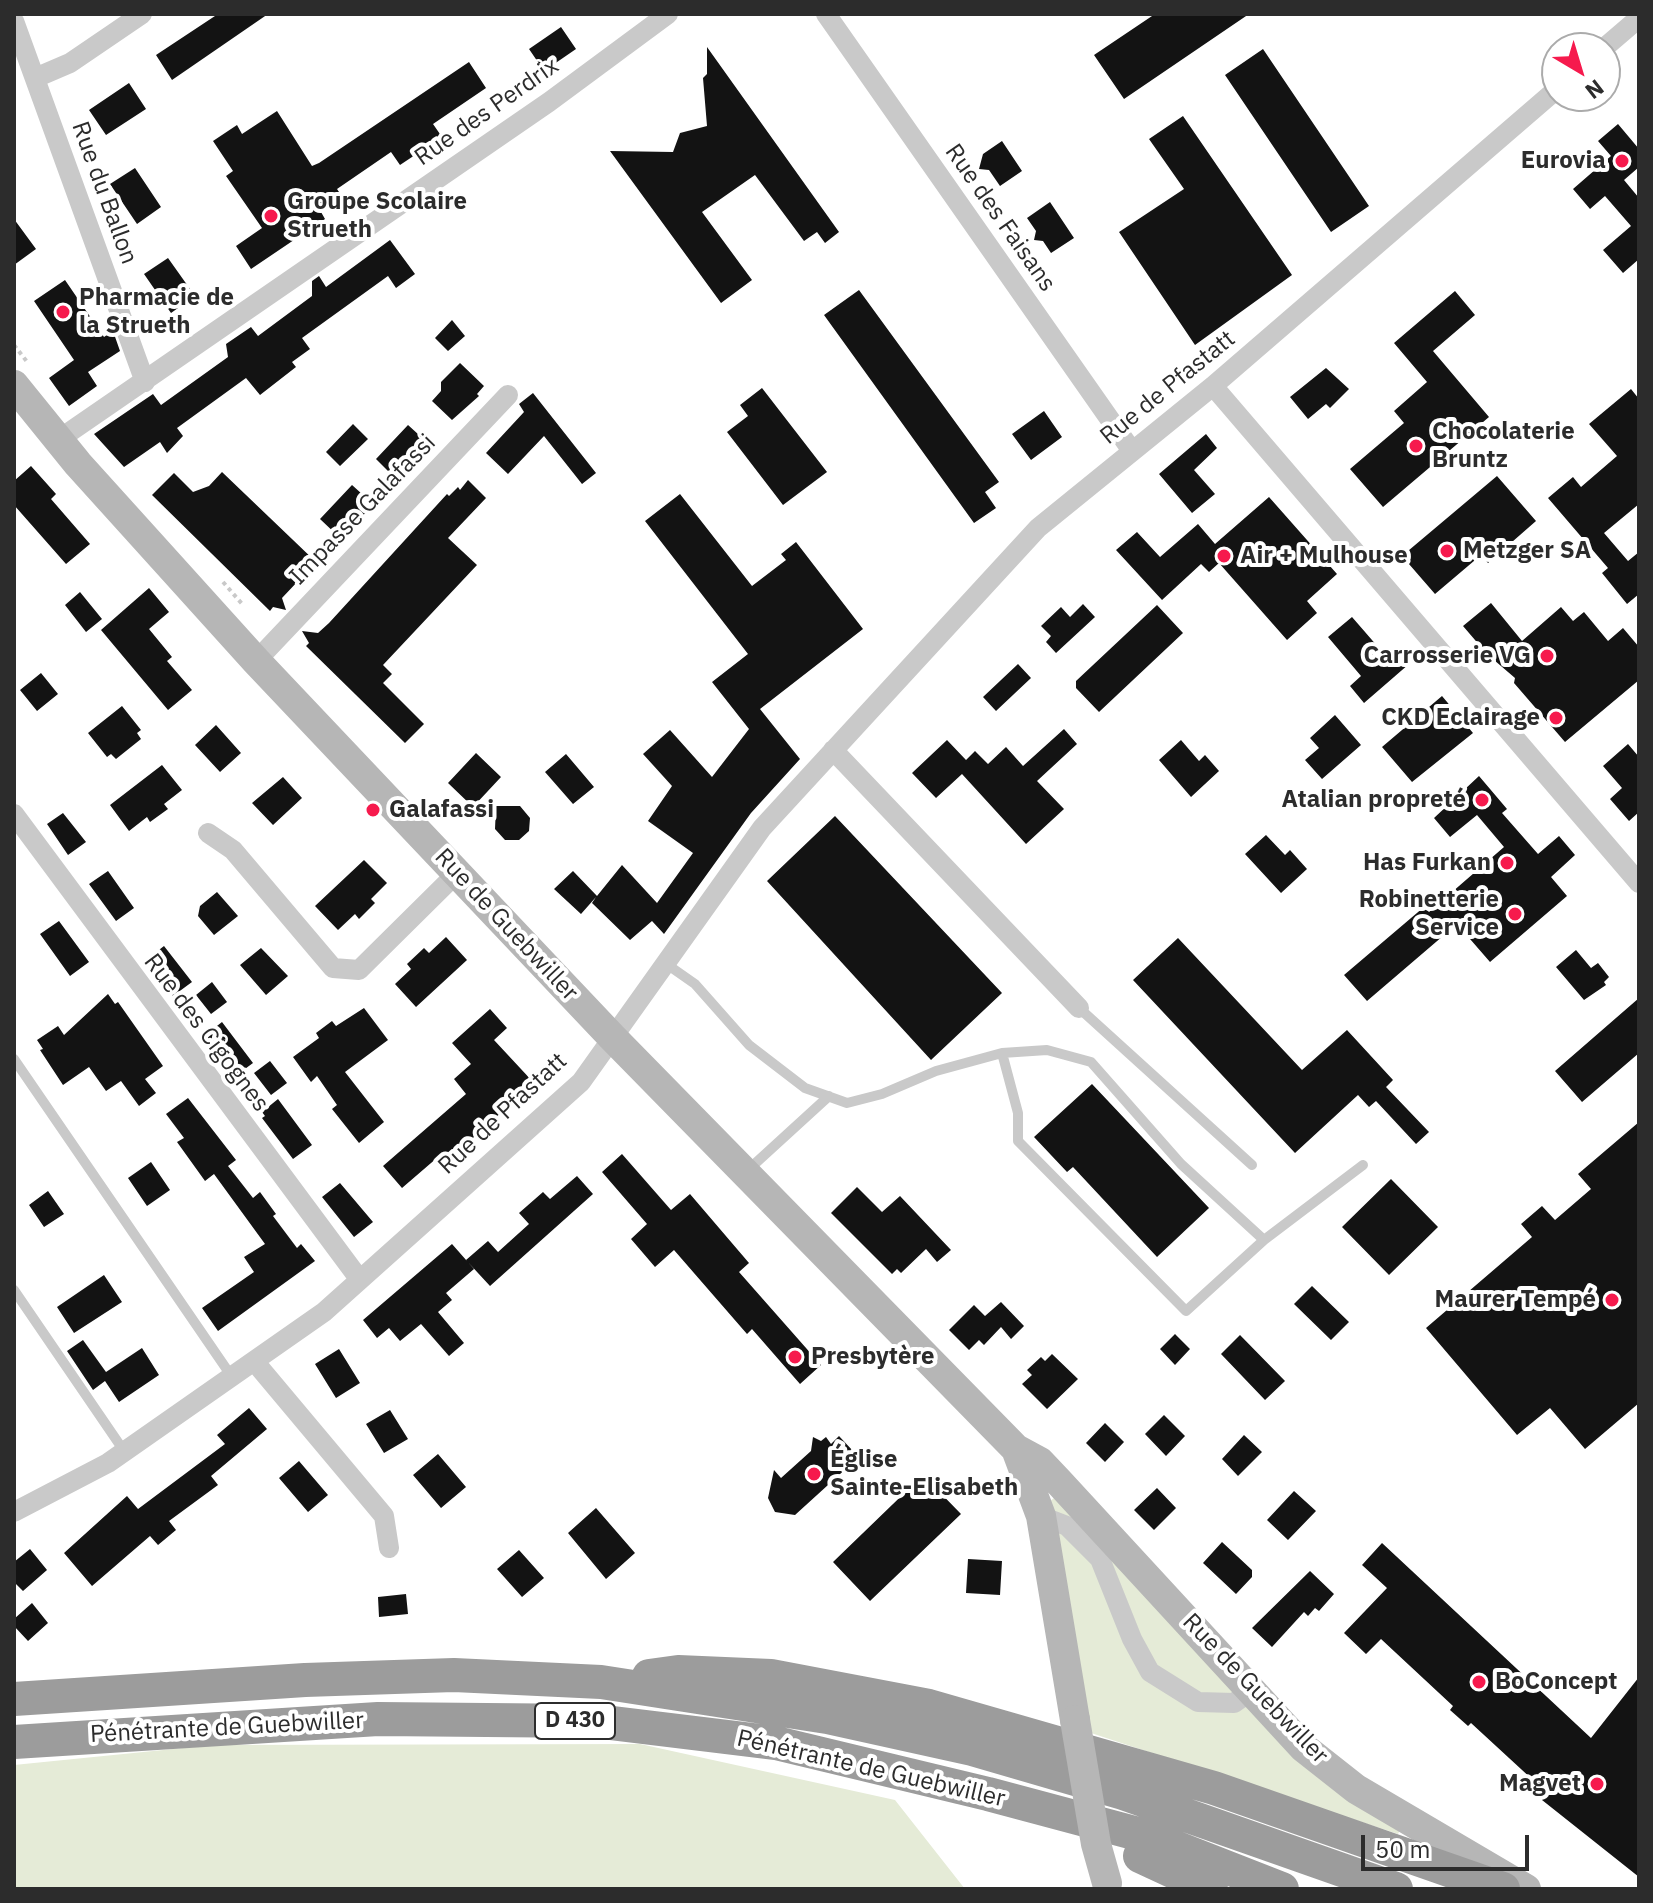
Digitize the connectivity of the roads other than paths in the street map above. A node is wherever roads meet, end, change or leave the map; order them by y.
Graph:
1 (142, 14) edge
2 (668, 14) edge
3 (826, 14) edge
4 (1639, 18) edge
5 (14, 21) edge
6 (1621, 33) edge
7 (35, 78) junction
8 (1541, 103) edge
9 (145, 382) junction
10 (14, 385) edge
11 (1213, 386) junction
12 (508, 395) dead end
13 (58, 440) junction
14 (1132, 451) junction
15 (256, 661) junction
16 (833, 750) junction
17 (14, 814) edge
18 (208, 833) dead end
19 (457, 873) junction
20 (1639, 883) edge
21 (665, 963) junction
22 (1079, 1008) joint
23 (612, 1037) junction
24 (1002, 1053) junction
25 (14, 1059) edge
26 (829, 1096) junction
27 (1252, 1165) dead end
28 (1363, 1165) dead end
29 (744, 1173) junction
30 (1264, 1240) junction
31 (360, 1280) junction
32 (14, 1290) edge
33 (254, 1361) junction
34 (232, 1377) junction
35 (1016, 1449) junction
36 (124, 1451) junction
37 (14, 1512) edge
38 (1041, 1516) junction
39 (389, 1548) dead end
40 (601, 1682) junction
41 (1251, 1691) junction
42 (14, 1699) edge
43 (14, 1742) edge
44 (1074, 1817) junction
45 (1108, 1886) edge
46 (1211, 1889) edge
47 (1282, 1889) edge
48 (1396, 1889) edge
49 (1503, 1889) edge
50 (1526, 1889) edge

1 - 7 street
2 - 9 street, Rue des Perdrix
3 - 14 street, Rue des Faisans
4 - 6 street
5 - 7 street, Rue du Ballon
7 - 9 street, Rue du Ballon
8 - 11 street, Rue de Pfastatt
9 - 13 street, Rue des Perdrix
10 - 13 main road, Rue de Guebwiller
11 - 14 street, Rue de Pfastatt
11 - 20 street
12 - 15 street, Impasse Galafassi
13 - 15 main road, Rue de Guebwiller
14 - 16 street, Rue de Pfastatt
15 - 19 main road, Rue de Guebwiller
16 - 21 street, Rue de Pfastatt
16 - 22 street
17 - 31 street, Rue des Cigognes
18 - 19 street
19 - 23 main road, Rue de Guebwiller
21 - 23 street, Rue de Pfastatt
21 - 26 lane
22 - 27 lane
23 - 29 main road, Rue de Guebwiller
23 - 31 street, Rue de Pfastatt
24 - 26 lane
24 - 30 lane
24 - 30 lane
25 - 34 lane
26 - 29 lane
28 - 30 lane
29 - 35 main road, Rue de Guebwiller
31 - 33 street, Rue de Pfastatt
32 - 36 lane
33 - 34 street, Rue de Pfastatt
33 - 39 street
34 - 36 street, Rue de Pfastatt
35 - 38 main road, Rue de Guebwiller
35 - 41 main road, Rue de Guebwiller
36 - 37 street, Rue de Pfastatt
38 - 41 street
38 - 45 main road, Rue de Guebwiller, bridge
40 - 42 highway, D 430
40 - 48 highway, D 430
40 - 49 highway
41 - 50 main road, Rue de Guebwiller
43 - 44 highway, Pénétrante de Guebwiller / D 430
44 - 46 highway
44 - 47 highway, Pénétrante de Guebwiller / D 430

